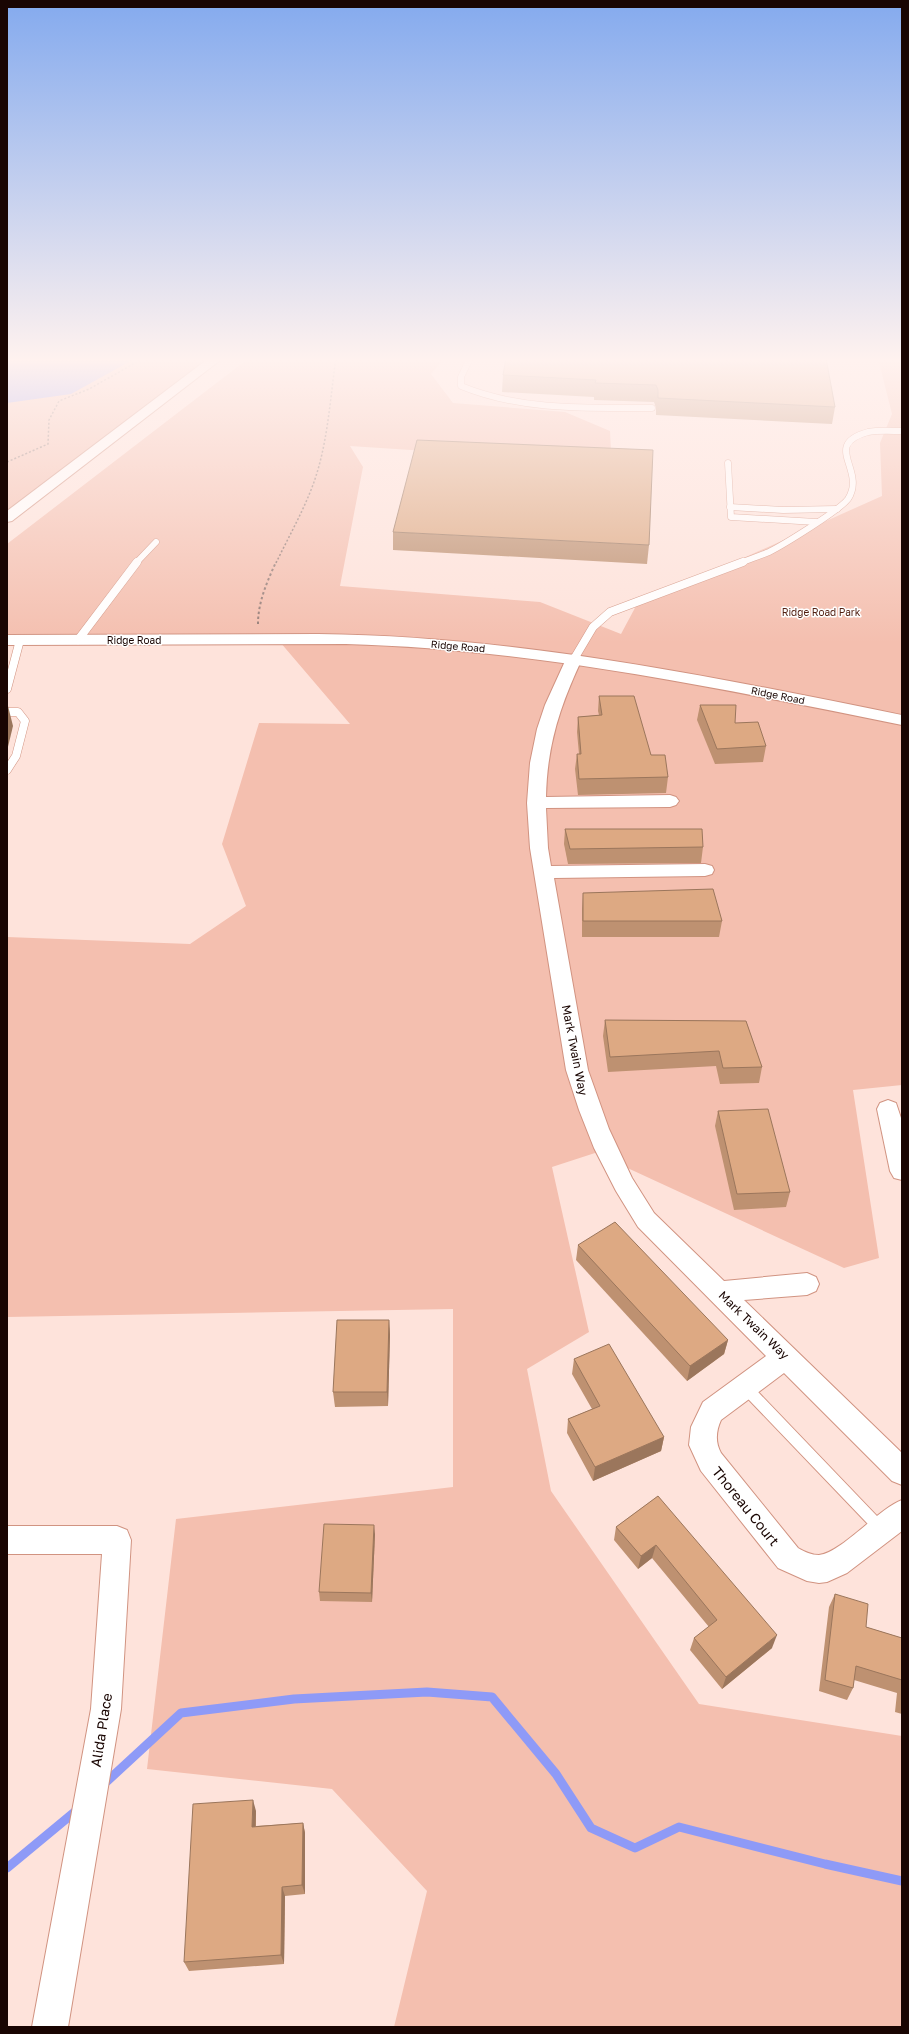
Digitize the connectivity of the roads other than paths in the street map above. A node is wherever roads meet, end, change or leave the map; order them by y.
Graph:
1 (92, 453) edge
2 (845, 453) edge
3 (728, 463) dead end
4 (730, 507) junction
5 (837, 510) junction
6 (7, 518) edge
7 (816, 522) junction
8 (156, 542) dead end
9 (13, 640) edge
10 (78, 640) junction
11 (574, 659) junction
12 (7, 689) edge
13 (7, 712) edge
14 (902, 720) edge
15 (7, 770) edge
16 (670, 801) dead end
17 (536, 803) junction
18 (704, 870) dead end
19 (543, 872) junction
20 (888, 1109) dead end
21 (902, 1170) edge
22 (807, 1284) dead end
23 (720, 1292) junction
24 (786, 1356) junction
25 (745, 1387) junction
26 (902, 1472) edge
27 (892, 1521) edge
28 (7, 1540) edge
29 (50, 2027) edge

1 - 6 street
2 - 5 lane
3 - 4 lane
4 - 5 lane
4 - 7 lane
5 - 7 lane
7 - 11 lane
8 - 10 lane
9 - 10 street, Ridge Road
9 - 12 lane
10 - 11 street, Ridge Road
11 - 14 street, Ridge Road
11 - 17 street, Mark Twain Way
13 - 15 lane
16 - 17 street
17 - 19 street, Mark Twain Way
18 - 19 street
19 - 23 street, Mark Twain Way
20 - 21 street
22 - 23 street
23 - 24 street, Mark Twain Way
24 - 25 street, Thoreau Court
24 - 26 street, Mark Twain Way
25 - 27 lane
25 - 27 street, Thoreau Court
28 - 29 street, Alida Place

